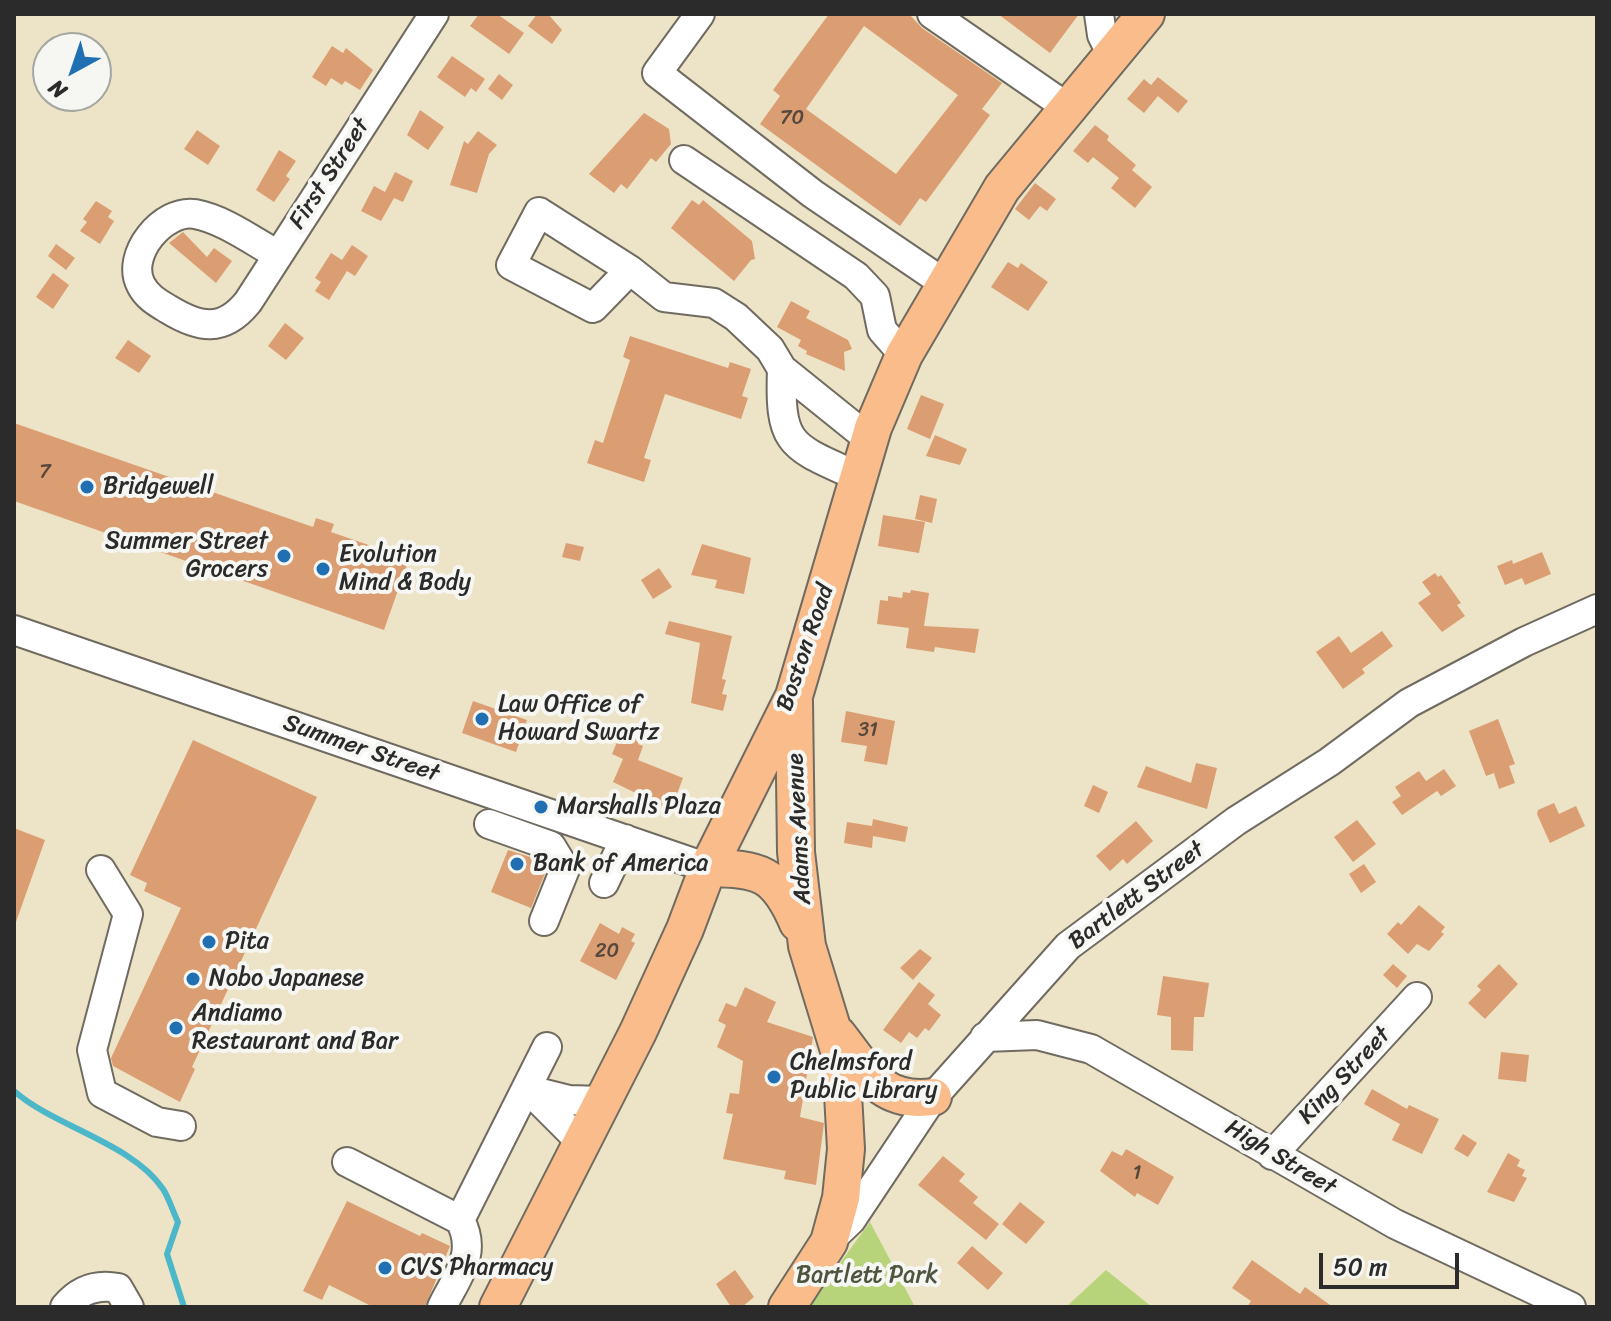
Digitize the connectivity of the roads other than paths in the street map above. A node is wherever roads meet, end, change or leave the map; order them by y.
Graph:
1 (434, 14) edge
2 (700, 14) edge
3 (932, 14) edge
4 (1099, 14) edge
5 (1146, 14) edge
6 (1112, 55) junction
7 (1068, 108) junction
8 (684, 160) dead end
9 (278, 255) junction
10 (630, 270) dead end
11 (944, 283) junction
12 (904, 355) junction
13 (782, 369) junction
14 (869, 439) junction
15 (859, 477) junction
16 (1597, 609) edge
17 (14, 630) edge
18 (794, 696) junction
19 (489, 824) dead end
20 (625, 839) junction
21 (708, 868) junction
22 (101, 870) dead end
23 (760, 873) junction
24 (604, 883) dead end
25 (544, 921) dead end
26 (685, 929) junction
27 (807, 946) junction
28 (1417, 997) dead end
29 (834, 1031) junction
30 (985, 1037) junction
31 (547, 1047) dead end
32 (528, 1089) junction
33 (933, 1097) junction
34 (603, 1101) junction
35 (181, 1126) dead end
36 (582, 1143) junction
37 (1272, 1155) junction
38 (347, 1162) dead end
39 (460, 1220) junction
40 (829, 1242) junction
41 (65, 1307) edge
42 (129, 1307) edge
43 (442, 1307) edge
44 (498, 1307) edge
45 (787, 1307) edge
46 (1571, 1307) edge

1 - 9 street, First Street
2 - 11 street
3 - 7 street
4 - 6 street
5 - 6 main road, Boston Road
6 - 7 main road, Boston Road
7 - 11 main road, Boston Road
8 - 12 street
9 - 9 street, First Street
10 - 13 street
11 - 12 main road, Boston Road
12 - 14 main road, Boston Road
13 - 14 street
13 - 15 street
14 - 15 main road, Boston Road
15 - 18 main road, Boston Road
16 - 30 street, Bartlett Street
17 - 20 street, Summer Street
18 - 21 main road, Boston Road
18 - 27 main road, Adams Avenue
19 - 25 street
20 - 21 street, Summer Street
20 - 24 street
21 - 23 main road
21 - 26 main road, Boston Road
22 - 35 street
23 - 26 main road
23 - 27 main road
26 - 34 main road, Boston Road
27 - 29 main road, Adams Avenue
28 - 37 street, King Street
29 - 33 main road
29 - 40 main road, Adams Avenue
30 - 33 street, Bartlett Street
30 - 37 street, High Street
31 - 32 street
32 - 34 street
32 - 36 street
32 - 39 street
33 - 40 street, Bartlett Street
34 - 36 main road, Boston Road
36 - 44 main road, Boston Road
37 - 46 street, High Street
38 - 39 street
39 - 43 street
40 - 45 main road, Bartlett Street
41 - 42 street

